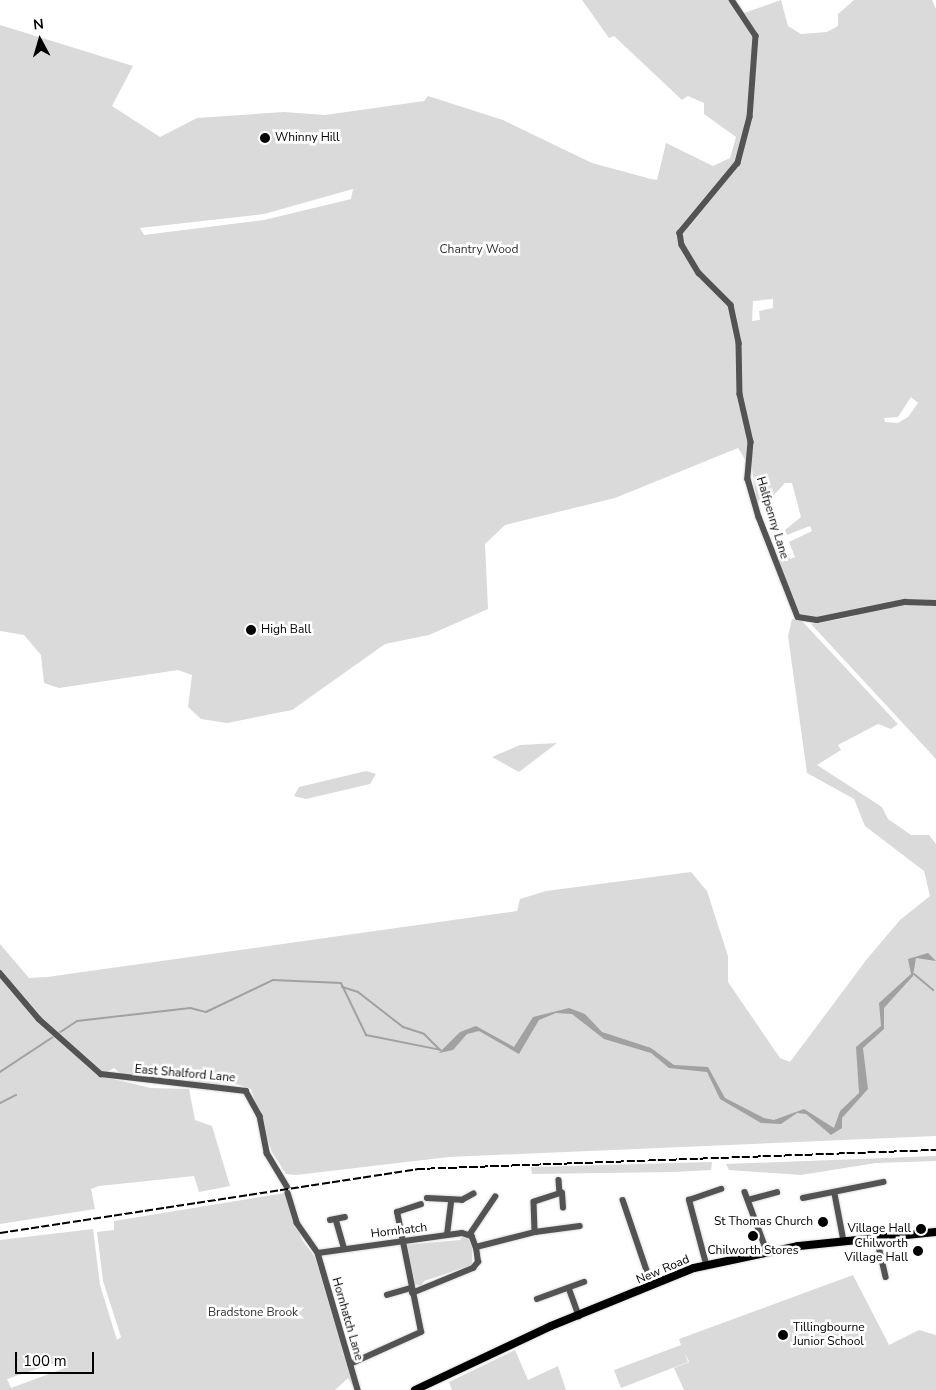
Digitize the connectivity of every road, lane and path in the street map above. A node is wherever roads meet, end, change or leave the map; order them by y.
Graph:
1 (732, 0) edge
2 (936, 603) edge
3 (0, 973) edge
4 (559, 1180) dead end
5 (883, 1182) dead end
6 (721, 1189) dead end
7 (745, 1192) dead end
8 (777, 1192) dead end
9 (560, 1193) junction
10 (473, 1194) dead end
11 (835, 1194) junction
12 (495, 1197) dead end
13 (427, 1198) dead end
14 (803, 1198) dead end
15 (451, 1200) junction
16 (623, 1200) dead end
17 (748, 1200) junction
18 (421, 1204) dead end
19 (563, 1208) dead end
20 (345, 1217) dead end
21 (580, 1226) dead end
22 (535, 1232) junction
23 (936, 1232) edge
24 (470, 1234) junction
25 (447, 1235) junction
26 (876, 1238) junction
27 (844, 1241) junction
28 (401, 1242) junction
29 (476, 1246) junction
30 (344, 1247) junction
31 (767, 1251) junction
32 (318, 1253) junction
33 (706, 1264) junction
34 (886, 1277) dead end
35 (584, 1282) dead end
36 (652, 1285) junction
37 (569, 1288) junction
38 (412, 1291) junction
39 (387, 1295) dead end
40 (537, 1300) dead end
41 (579, 1316) junction
42 (350, 1364) junction
43 (358, 1390) edge
44 (416, 1390) edge

1 - 2 street, Halfpenny Lane
3 - 32 street, East Shalford Lane
4 - 9 street
5 - 11 street
6 - 33 street
7 - 17 street
8 - 17 street
9 - 19 street
9 - 22 street
10 - 15 street
11 - 14 street
11 - 27 street
12 - 24 street
13 - 15 street
15 - 25 street
16 - 36 street
17 - 31 street
18 - 28 street
20 - 30 street
21 - 22 street
22 - 29 street
23 - 26 main road, New Road
24 - 25 street, Hornhatch
24 - 29 street
25 - 28 street, Hornhatch
26 - 27 main road, New Road
26 - 34 street
27 - 31 main road, New Road
28 - 30 street, Hornhatch
28 - 38 street
29 - 38 street
30 - 32 street, Hornhatch
31 - 33 main road, New Road
32 - 42 street, Hornhatch Lane
33 - 36 main road, New Road
35 - 37 street
36 - 41 main road, New Road
37 - 40 street
37 - 41 street
38 - 39 street
38 - 42 street
41 - 44 main road, New Road
42 - 43 street, Hornhatch Lane

